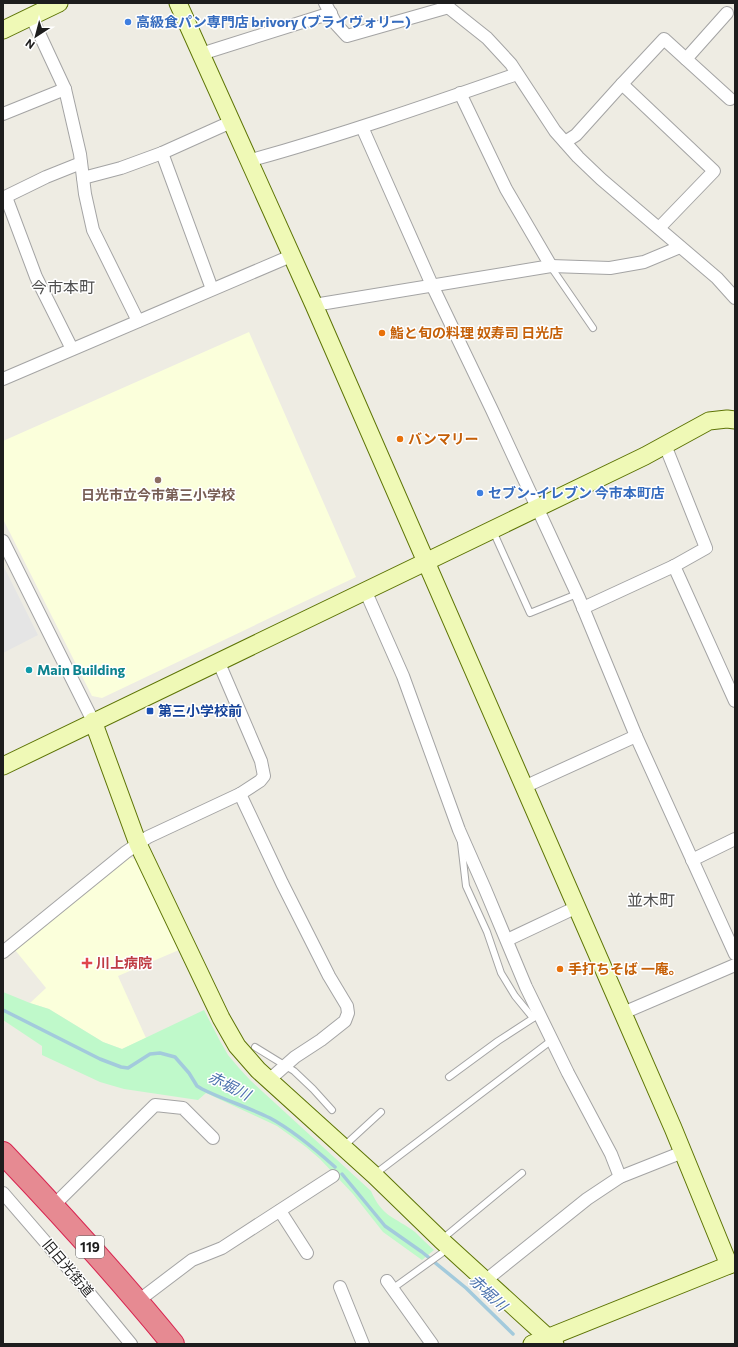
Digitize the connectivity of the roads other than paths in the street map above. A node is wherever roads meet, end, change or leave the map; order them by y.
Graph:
1 (59, 3) edge
2 (178, 3) edge
3 (446, 5) edge
4 (328, 8) edge
5 (727, 13) dead end
6 (31, 16) junction
7 (3, 30) edge
8 (201, 54) junction
9 (686, 59) junction
10 (516, 74) junction
11 (622, 84) junction
12 (65, 89) junction
13 (460, 93) junction
14 (730, 99) dead end
15 (3, 114) edge
16 (231, 122) junction
17 (362, 127) junction
18 (565, 142) junction
19 (162, 153) junction
20 (248, 161) junction
21 (81, 163) junction
22 (84, 178) junction
23 (4, 198) edge
24 (659, 228) junction
25 (680, 247) junction
26 (291, 256) junction
27 (551, 266) junction
28 (432, 285) junction
29 (212, 290) junction
30 (735, 298) edge
31 (314, 305) junction
32 (138, 321) junction
33 (594, 328) dead end
34 (72, 348) junction
35 (3, 379) edge
36 (735, 420) edge
37 (665, 444) junction
38 (538, 508) junction
39 (492, 529) junction
40 (3, 541) edge
41 (425, 562) junction
42 (674, 566) junction
43 (365, 590) junction
44 (577, 594) junction
45 (583, 608) junction
46 (219, 663) junction
47 (735, 701) edge
48 (93, 722) junction
49 (636, 736) junction
50 (3, 766) edge
51 (524, 787) junction
52 (240, 794) junction
53 (459, 830) junction
54 (735, 839) edge
55 (138, 844) junction
56 (692, 860) junction
57 (577, 907) junction
58 (507, 940) junction
59 (3, 952) edge
60 (735, 954) edge
61 (735, 965) edge
62 (623, 1013) junction
63 (536, 1016) junction
64 (552, 1040) junction
65 (256, 1047) dead end
66 (286, 1065) junction
67 (449, 1077) dead end
68 (269, 1080) junction
69 (332, 1110) dead end
70 (381, 1112) dead end
71 (213, 1138) dead end
72 (342, 1147) junction
73 (683, 1152) junction
74 (3, 1153) edge
75 (522, 1173) dead end
76 (374, 1175) junction
77 (333, 1176) dead end
78 (620, 1177) junction
79 (3, 1193) edge
80 (53, 1206) junction
81 (280, 1211) junction
82 (445, 1243) junction
83 (307, 1253) dead end
84 (732, 1264) edge
85 (486, 1280) junction
86 (390, 1285) joint
87 (340, 1287) dead end
88 (138, 1301) junction
89 (551, 1341) edge
90 (131, 1344) edge
91 (174, 1344) edge
92 (363, 1344) edge
93 (432, 1344) edge
94 (532, 1344) edge

1 - 6 street
2 - 8 street
3 - 4 street
3 - 10 street
4 - 8 street
5 - 9 street
6 - 7 street
6 - 12 street
8 - 16 street
9 - 11 street
9 - 14 street
10 - 13 street
10 - 18 street
11 - 18 street
11 - 24 street
12 - 15 street
12 - 21 street
13 - 17 street
13 - 27 street
16 - 19 street
16 - 20 street
17 - 20 street
17 - 28 street
18 - 24 street
19 - 22 street
19 - 29 street
20 - 26 street
21 - 22 street
21 - 23 street
22 - 32 street
23 - 34 street
24 - 25 street
25 - 27 street
25 - 30 street
26 - 29 street
26 - 31 street
27 - 28 street
27 - 33 lane
28 - 31 street
28 - 38 street
29 - 32 street
31 - 41 street
32 - 34 street
34 - 35 street
36 - 37 street
37 - 38 street
37 - 42 street
38 - 39 street
38 - 44 street
39 - 41 street
39 - 44 lane
40 - 48 street
41 - 43 street
41 - 51 street
42 - 45 street
42 - 47 street
43 - 46 street
43 - 53 street
44 - 45 street
45 - 49 street
46 - 48 street
46 - 52 street
48 - 50 street
48 - 55 street
49 - 51 street
49 - 56 street
51 - 57 street
52 - 55 street
52 - 66 street
53 - 58 street
53 - 63 lane
54 - 56 street
55 - 59 street
55 - 68 street
56 - 60 street
57 - 58 street
57 - 62 street
58 - 63 street
61 - 62 street
62 - 73 street
63 - 64 street
63 - 67 lane
64 - 76 lane
64 - 78 street
65 - 66 lane
66 - 68 street
66 - 69 lane
68 - 72 street
70 - 72 lane
71 - 80 street
72 - 76 street
73 - 78 street
73 - 84 street
74 - 80 highway, 119
75 - 82 lane
76 - 82 street
77 - 81 street
78 - 85 street
79 - 90 street, 旧日光街道
80 - 88 highway, 119
81 - 83 street
81 - 88 street
82 - 85 street
82 - 86 lane
84 - 89 street
85 - 89 street
86 - 93 street
87 - 92 street
88 - 91 highway, 119
89 - 94 street

